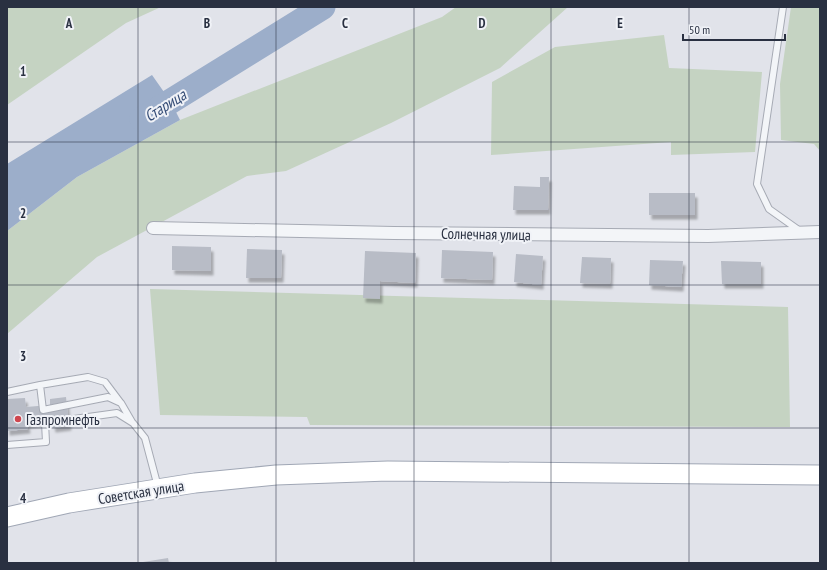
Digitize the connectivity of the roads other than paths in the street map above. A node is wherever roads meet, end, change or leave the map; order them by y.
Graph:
1 (783, 7) edge
2 (153, 228) dead end
3 (802, 232) junction
4 (820, 232) edge
5 (40, 385) junction
6 (7, 392) edge
7 (121, 403) junction
8 (133, 424) junction
9 (7, 445) edge
10 (820, 475) edge
11 (158, 489) junction
12 (7, 516) edge

1 - 3 lane
2 - 3 street, Солнечная улица
3 - 4 street, Солнечная улица
5 - 6 lane
5 - 7 lane
5 - 7 lane
7 - 8 lane
8 - 9 lane
8 - 11 lane
10 - 11 main road, Советская улица
11 - 12 main road, Советская улица

